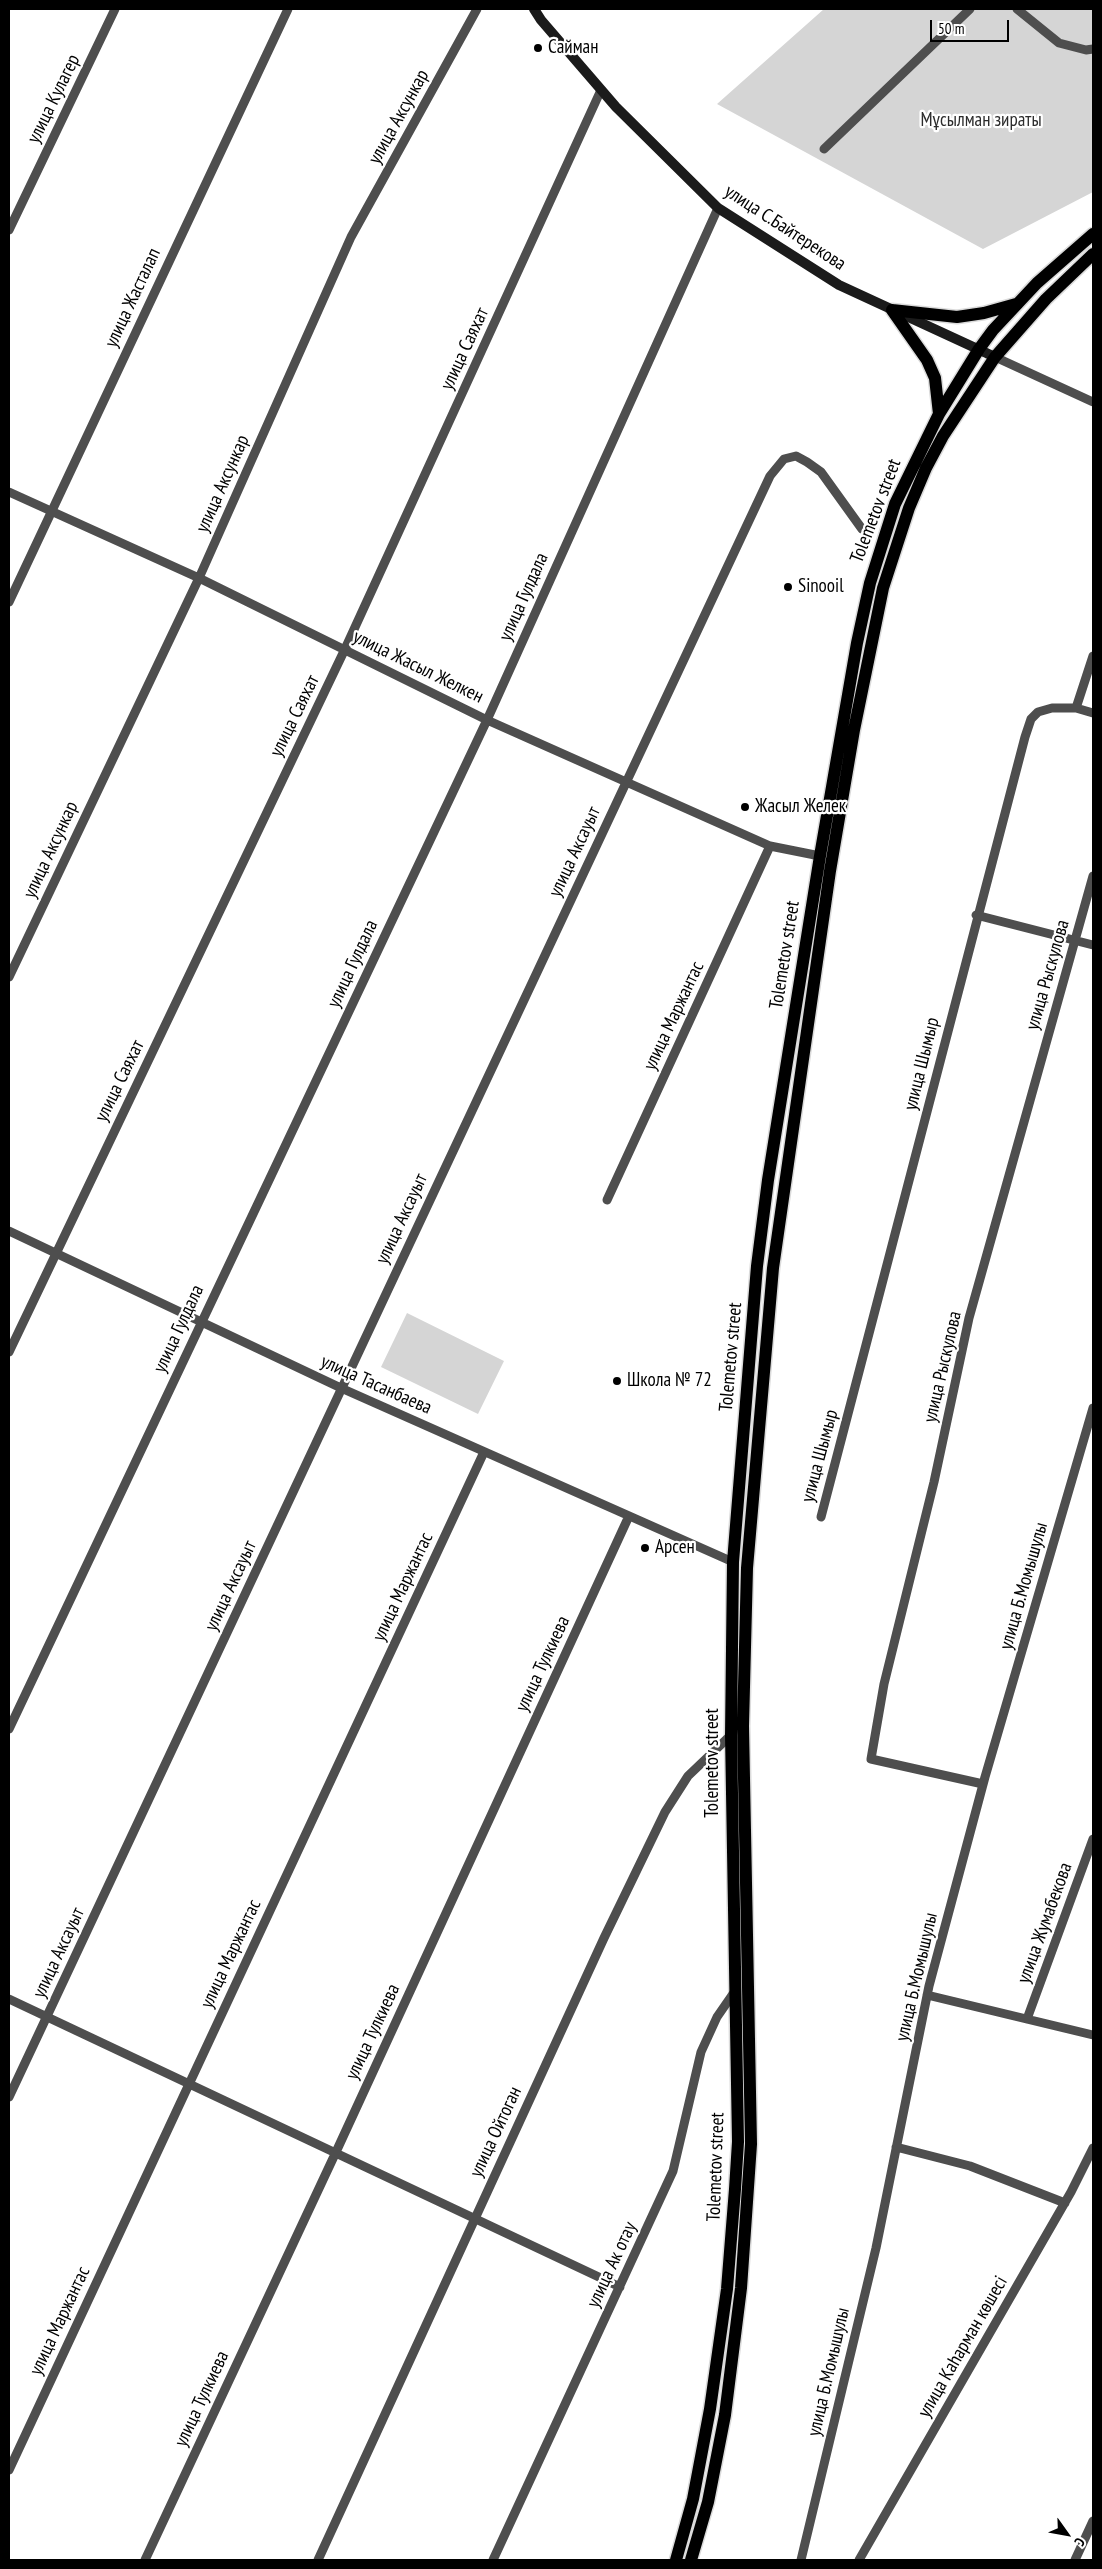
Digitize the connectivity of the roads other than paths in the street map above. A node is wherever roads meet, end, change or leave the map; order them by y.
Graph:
1 (115, 9) edge
2 (288, 9) edge
3 (477, 9) edge
4 (534, 9) edge
5 (970, 9) edge
6 (1017, 9) edge
7 (1093, 49) edge
8 (601, 90) junction
9 (824, 149) dead end
10 (718, 208) junction
11 (9, 230) edge
12 (1093, 234) edge
13 (1093, 254) edge
14 (1016, 304) junction
15 (892, 310) junction
16 (978, 350) junction
17 (995, 357) junction
18 (1093, 402) edge
19 (939, 414) junction
20 (9, 492) edge
21 (50, 512) junction
22 (862, 529) dead end
23 (199, 578) junction
24 (9, 602) edge
25 (345, 649) junction
26 (1093, 656) edge
27 (1076, 708) junction
28 (1093, 713) edge
29 (487, 720) junction
30 (626, 781) junction
31 (770, 846) junction
32 (820, 856) junction
33 (1093, 876) edge
34 (976, 916) junction
35 (1075, 940) junction
36 (1093, 945) edge
37 (9, 977) edge
38 (607, 1200) dead end
39 (9, 1232) edge
40 (55, 1253) junction
41 (201, 1322) junction
42 (9, 1352) edge
43 (341, 1388) junction
44 (1093, 1408) edge
45 (1089, 1437) edge
46 (484, 1452) junction
47 (629, 1516) junction
48 (821, 1517) dead end
49 (733, 1562) junction
50 (9, 1729) edge
51 (731, 1735) junction
52 (983, 1784) junction
53 (1093, 1839) edge
54 (750, 1988) junction
55 (735, 1991) junction
56 (928, 1995) junction
57 (9, 1999) edge
58 (47, 2017) junction
59 (1027, 2019) junction
60 (1093, 2035) edge
61 (190, 2082) junction
62 (9, 2098) edge
63 (896, 2147) junction
64 (1093, 2148) edge
65 (336, 2152) junction
66 (1065, 2203) junction
67 (475, 2217) junction
68 (620, 2287) junction
69 (9, 2470) edge
70 (1093, 2521) edge
71 (145, 2560) edge
72 (318, 2560) edge
73 (493, 2560) edge
74 (676, 2560) edge
75 (691, 2560) edge
76 (801, 2560) edge
77 (859, 2560) edge
78 (1075, 2560) edge

1 - 11 street, улица Кулагер
2 - 21 street, улица Жасталап
3 - 23 street, улица Аксункар
4 - 8 main road, улица С.Байтерекова
5 - 9 street
6 - 7 street
8 - 10 main road, улица С.Байтерекова
8 - 25 street, улица Саяхат
10 - 15 main road, улица С.Байтерекова
10 - 29 street, улица Гулдала
12 - 14 main road, Tolemetov street
13 - 17 main road, Tolemetov street
14 - 15 main road
14 - 16 main road, Tolemetov street
15 - 16 main road, улица С.Байтерекова
15 - 19 main road
16 - 17 main road, улица С.Байтерекова
16 - 19 main road, Tolemetov street
17 - 18 street
17 - 54 main road, Tolemetov street
19 - 32 main road, Tolemetov street
20 - 21 street, улица Жасыл Желкен
21 - 23 street, улица Жасыл Желкен
21 - 24 street, улица Жасталап
22 - 30 street, улица Аксауыт
23 - 25 street, улица Жасыл Желкен
23 - 37 street, улица Аксункар
25 - 29 street, улица Жасыл Желкен
25 - 40 street, улица Саяхат
26 - 27 street
27 - 28 street, улица Шымыр
27 - 34 street, улица Шымыр
29 - 30 street, улица Жасыл Желкен
29 - 41 street, улица Гулдала
30 - 31 street, улица Жасыл Желкен
30 - 43 street, улица Аксауыт
31 - 32 street, улица Жасыл Желкен
31 - 38 street, улица Маржантас
32 - 49 main road, Tolemetov street
33 - 35 street, улица Рыскулова
34 - 35 street
34 - 48 street, улица Шымыр
35 - 36 street
35 - 52 street, улица Рыскулова
39 - 40 street, улица Тасанбаева
40 - 41 street, улица Тасанбаева
40 - 42 street, улица Саяхат
41 - 43 street, улица Тасанбаева
41 - 50 street, улица Гулдала
43 - 46 street, улица Тасанбаева
43 - 58 street, улица Аксауыт
44 - 45 street, улица Б.Момышулы
45 - 52 street, улица Б.Момышулы
46 - 47 street, улица Тасанбаева
46 - 61 street, улица Маржантас
47 - 49 street, улица Тасанбаева
47 - 65 street, улица Тулкиева
49 - 51 main road, Tolemetov street
51 - 55 main road, Tolemetov street
51 - 67 street, улица Ойтоган
52 - 56 street, улица Б.Момышулы
53 - 59 street, улица Жумабекова
54 - 55 street
54 - 75 main road, Tolemetov street
55 - 68 street, улица Ак отау
55 - 74 main road, Tolemetov street
56 - 59 street
56 - 63 street, улица Б.Момышулы
57 - 58 street
58 - 61 street
58 - 62 street, улица Аксауыт
59 - 60 street
61 - 65 street
61 - 69 street, улица Маржантас
63 - 66 street
63 - 76 street, улица Б.Момышулы
64 - 66 street, улица Каһарман көшесі
65 - 67 street
65 - 71 street, улица Тулкиева
66 - 77 street, улица Каһарман көшесі
67 - 68 street
67 - 72 street, улица Ойтоган
68 - 73 street, улица Ак отау
70 - 78 street

